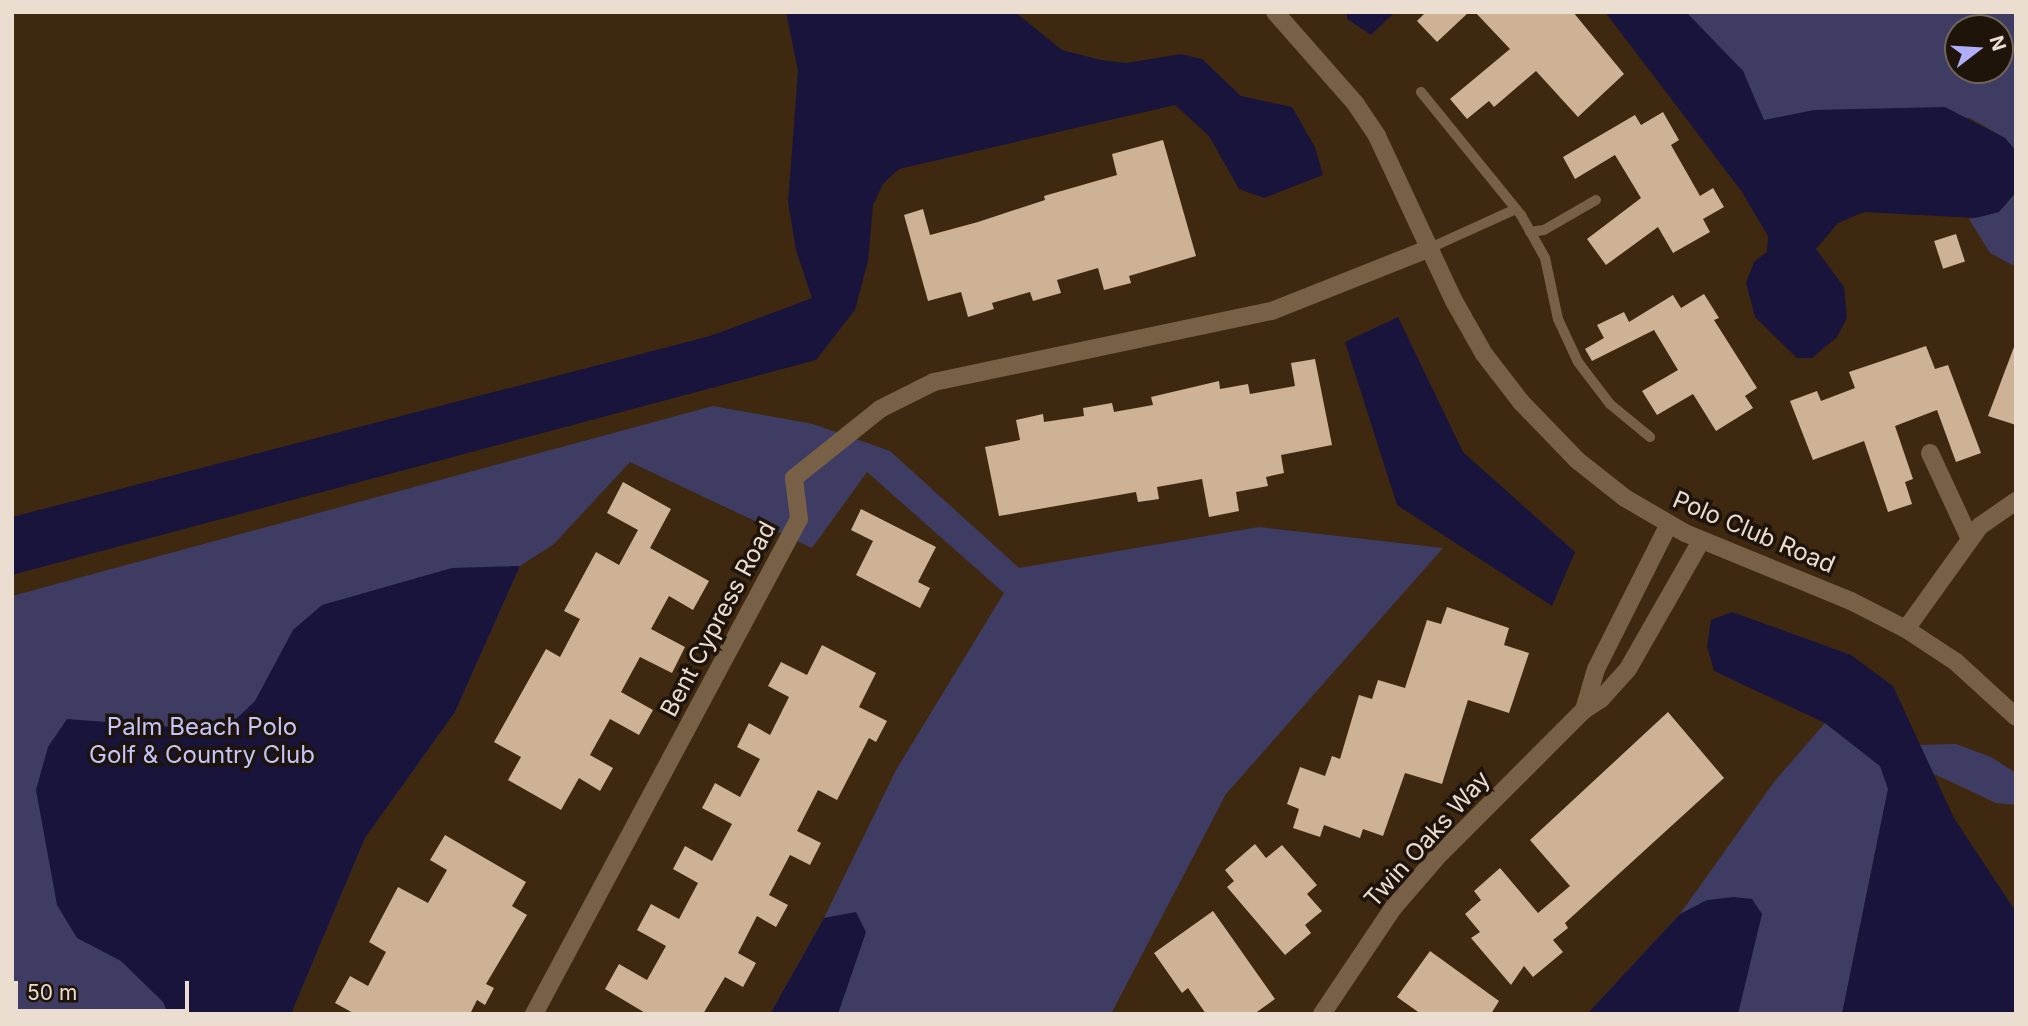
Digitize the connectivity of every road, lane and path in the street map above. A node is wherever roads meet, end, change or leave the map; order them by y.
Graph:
1 (1275, 12) edge
2 (1421, 92) dead end
3 (1596, 200) dead end
4 (1516, 209) junction
5 (1531, 232) junction
6 (1430, 248) junction
7 (1650, 437) dead end
8 (1930, 453) dead end
9 (2016, 501) edge
10 (1669, 524) junction
11 (1970, 539) junction
12 (1701, 541) junction
13 (1906, 629) junction
14 (1584, 710) junction
15 (2016, 717) edge
16 (534, 1014) edge
17 (1322, 1014) edge

1 - 6 street, Polo Club Road
2 - 4 lane
3 - 5 lane
4 - 5 lane
4 - 6 lane
5 - 7 lane
6 - 10 street, Polo Club Road
6 - 16 street, Bent Cypress Road
8 - 11 street
9 - 11 street
10 - 12 street, Polo Club Road
10 - 14 street, Twin Oaks Way
11 - 13 street
12 - 13 street, Polo Club Road
12 - 14 street, Twin Oaks Way
13 - 15 street, Polo Club Road
14 - 17 street, Twin Oaks Way

